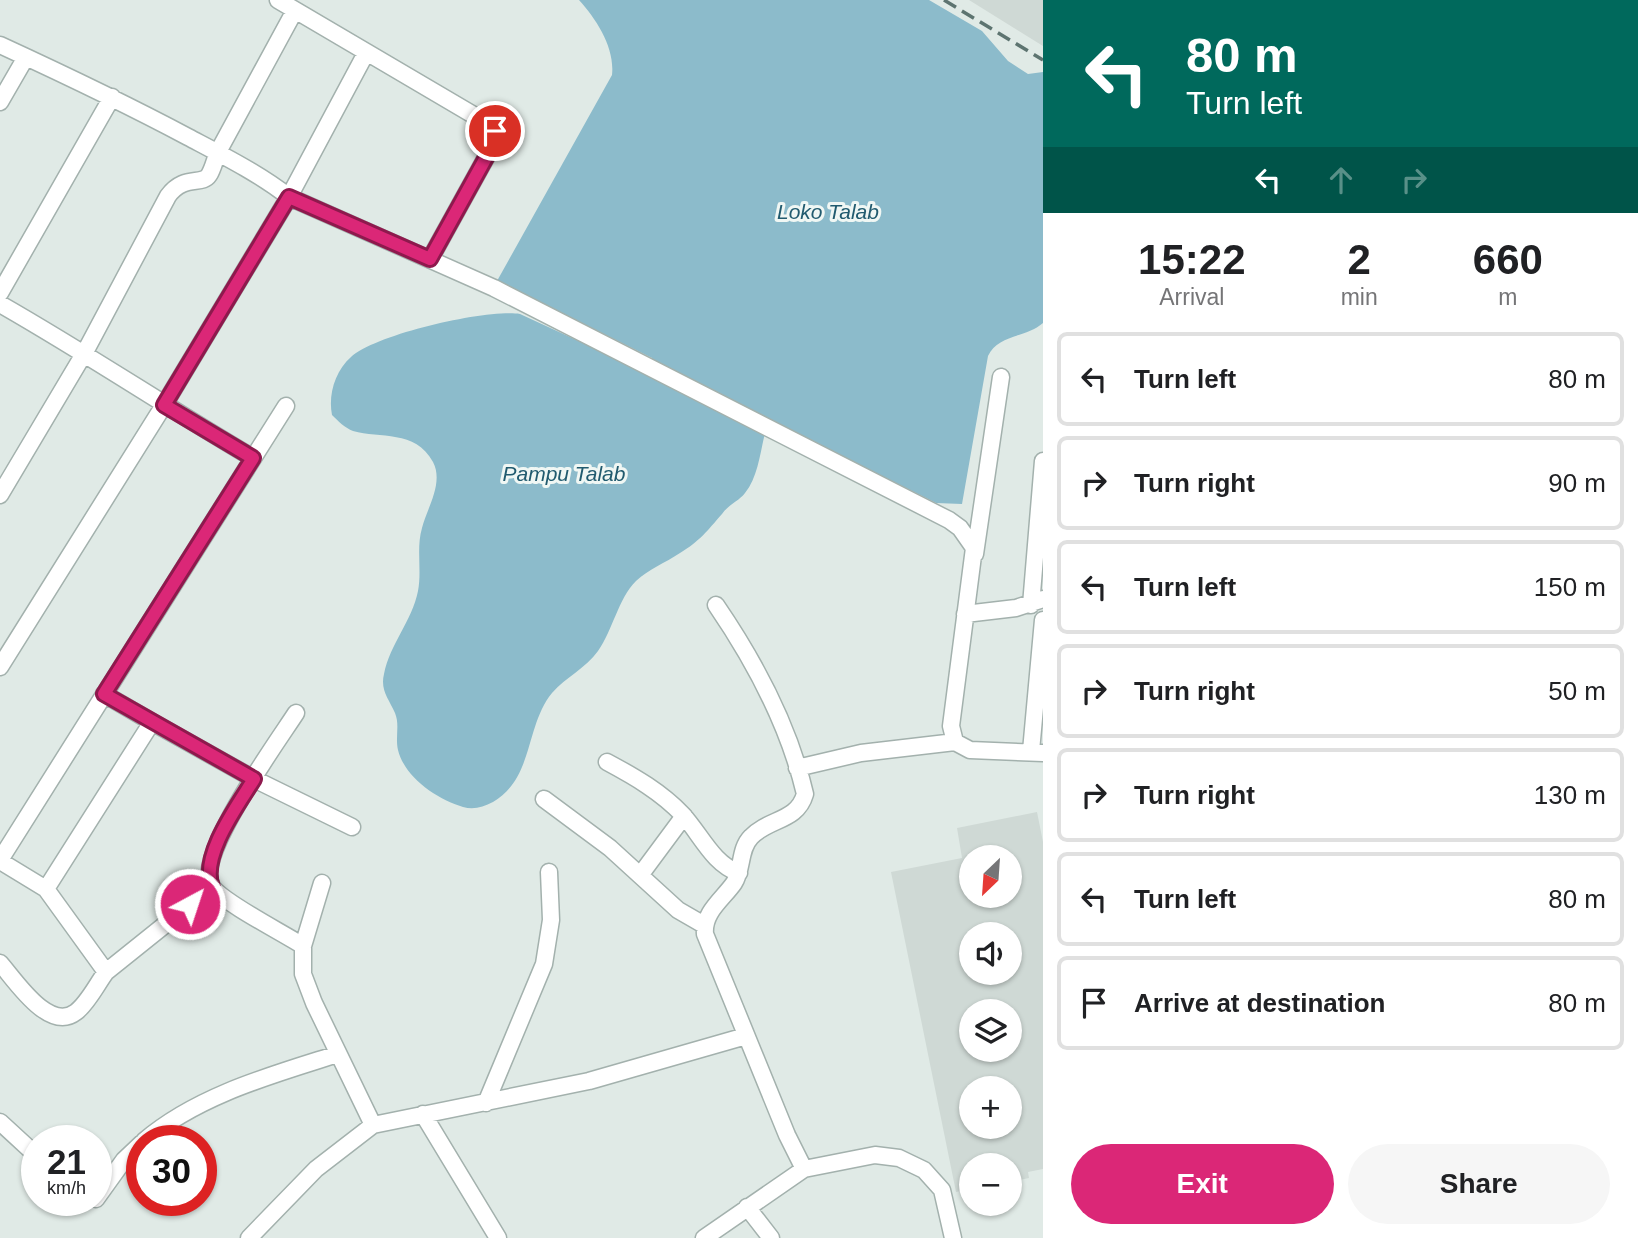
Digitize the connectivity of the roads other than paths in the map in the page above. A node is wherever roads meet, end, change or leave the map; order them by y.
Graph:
1 (278, 0) edge
2 (295, 12) junction
3 (0, 45) edge
4 (366, 53) junction
5 (26, 57) junction
6 (112, 97) junction
7 (0, 102) edge
8 (218, 152) junction
9 (289, 197) junction
10 (430, 259) junction
11 (0, 293) edge
12 (0, 304) edge
13 (85, 352) junction
14 (1001, 377) dead end
15 (164, 405) junction
16 (286, 406) dead end
17 (253, 458) junction
18 (1043, 461) edge
19 (0, 495) edge
20 (974, 563) junction
21 (1037, 602) edge
22 (716, 605) dead end
23 (965, 614) junction
24 (1043, 620) edge
25 (0, 667) edge
26 (104, 694) junction
27 (296, 713) dead end
28 (152, 722) junction
29 (955, 742) junction
30 (1037, 752) edge
31 (607, 762) dead end
32 (797, 768) junction
33 (254, 779) junction
34 (544, 799) dead end
35 (684, 816) junction
36 (352, 827) dead end
37 (0, 860) edge
38 (548, 872) dead end
39 (739, 873) junction
40 (641, 874) junction
41 (322, 883) dead end
42 (212, 887) junction
43 (46, 889) junction
44 (704, 925) junction
45 (303, 946) junction
46 (0, 963) edge
47 (106, 972) junction
48 (746, 1036) junction
49 (338, 1054) junction
50 (486, 1103) junction
51 (423, 1114) junction
52 (0, 1122) edge
53 (166, 1125) edge
54 (373, 1125) junction
55 (21, 1141) edge
56 (126, 1158) edge
57 (804, 1169) junction
58 (112, 1177) edge
59 (747, 1207) junction
60 (249, 1238) edge
61 (498, 1238) edge
62 (704, 1238) edge
63 (771, 1238) edge
64 (953, 1238) edge

1 - 2 street
2 - 4 street
2 - 8 street
3 - 5 street
4 - 9 street
4 - 10 street
5 - 6 street
5 - 7 street
6 - 8 street
6 - 11 street
8 - 9 street
8 - 13 street
9 - 10 street
9 - 15 street
10 - 20 street
12 - 13 street
13 - 15 street
13 - 19 street
14 - 20 street
15 - 17 street
15 - 25 street
16 - 17 street
17 - 26 street
18 - 21 street
20 - 23 street
21 - 23 street
22 - 32 street
23 - 29 street
24 - 30 street
26 - 28 street
26 - 37 street
27 - 33 street
28 - 33 street
28 - 43 street
29 - 30 street
29 - 32 street
31 - 35 street
32 - 39 street
33 - 36 street
33 - 42 street
34 - 40 street
35 - 39 street
35 - 40 street
37 - 43 street
38 - 50 street
39 - 44 street
40 - 44 street
41 - 45 street
42 - 45 street
42 - 47 street
43 - 47 street
44 - 48 street
45 - 49 street
46 - 47 street
48 - 50 street
48 - 57 street
49 - 53 street
49 - 54 street
50 - 51 street
51 - 54 street
51 - 61 street
52 - 55 street
54 - 60 street
56 - 58 street
57 - 59 street
57 - 64 street
59 - 62 street
59 - 63 street

